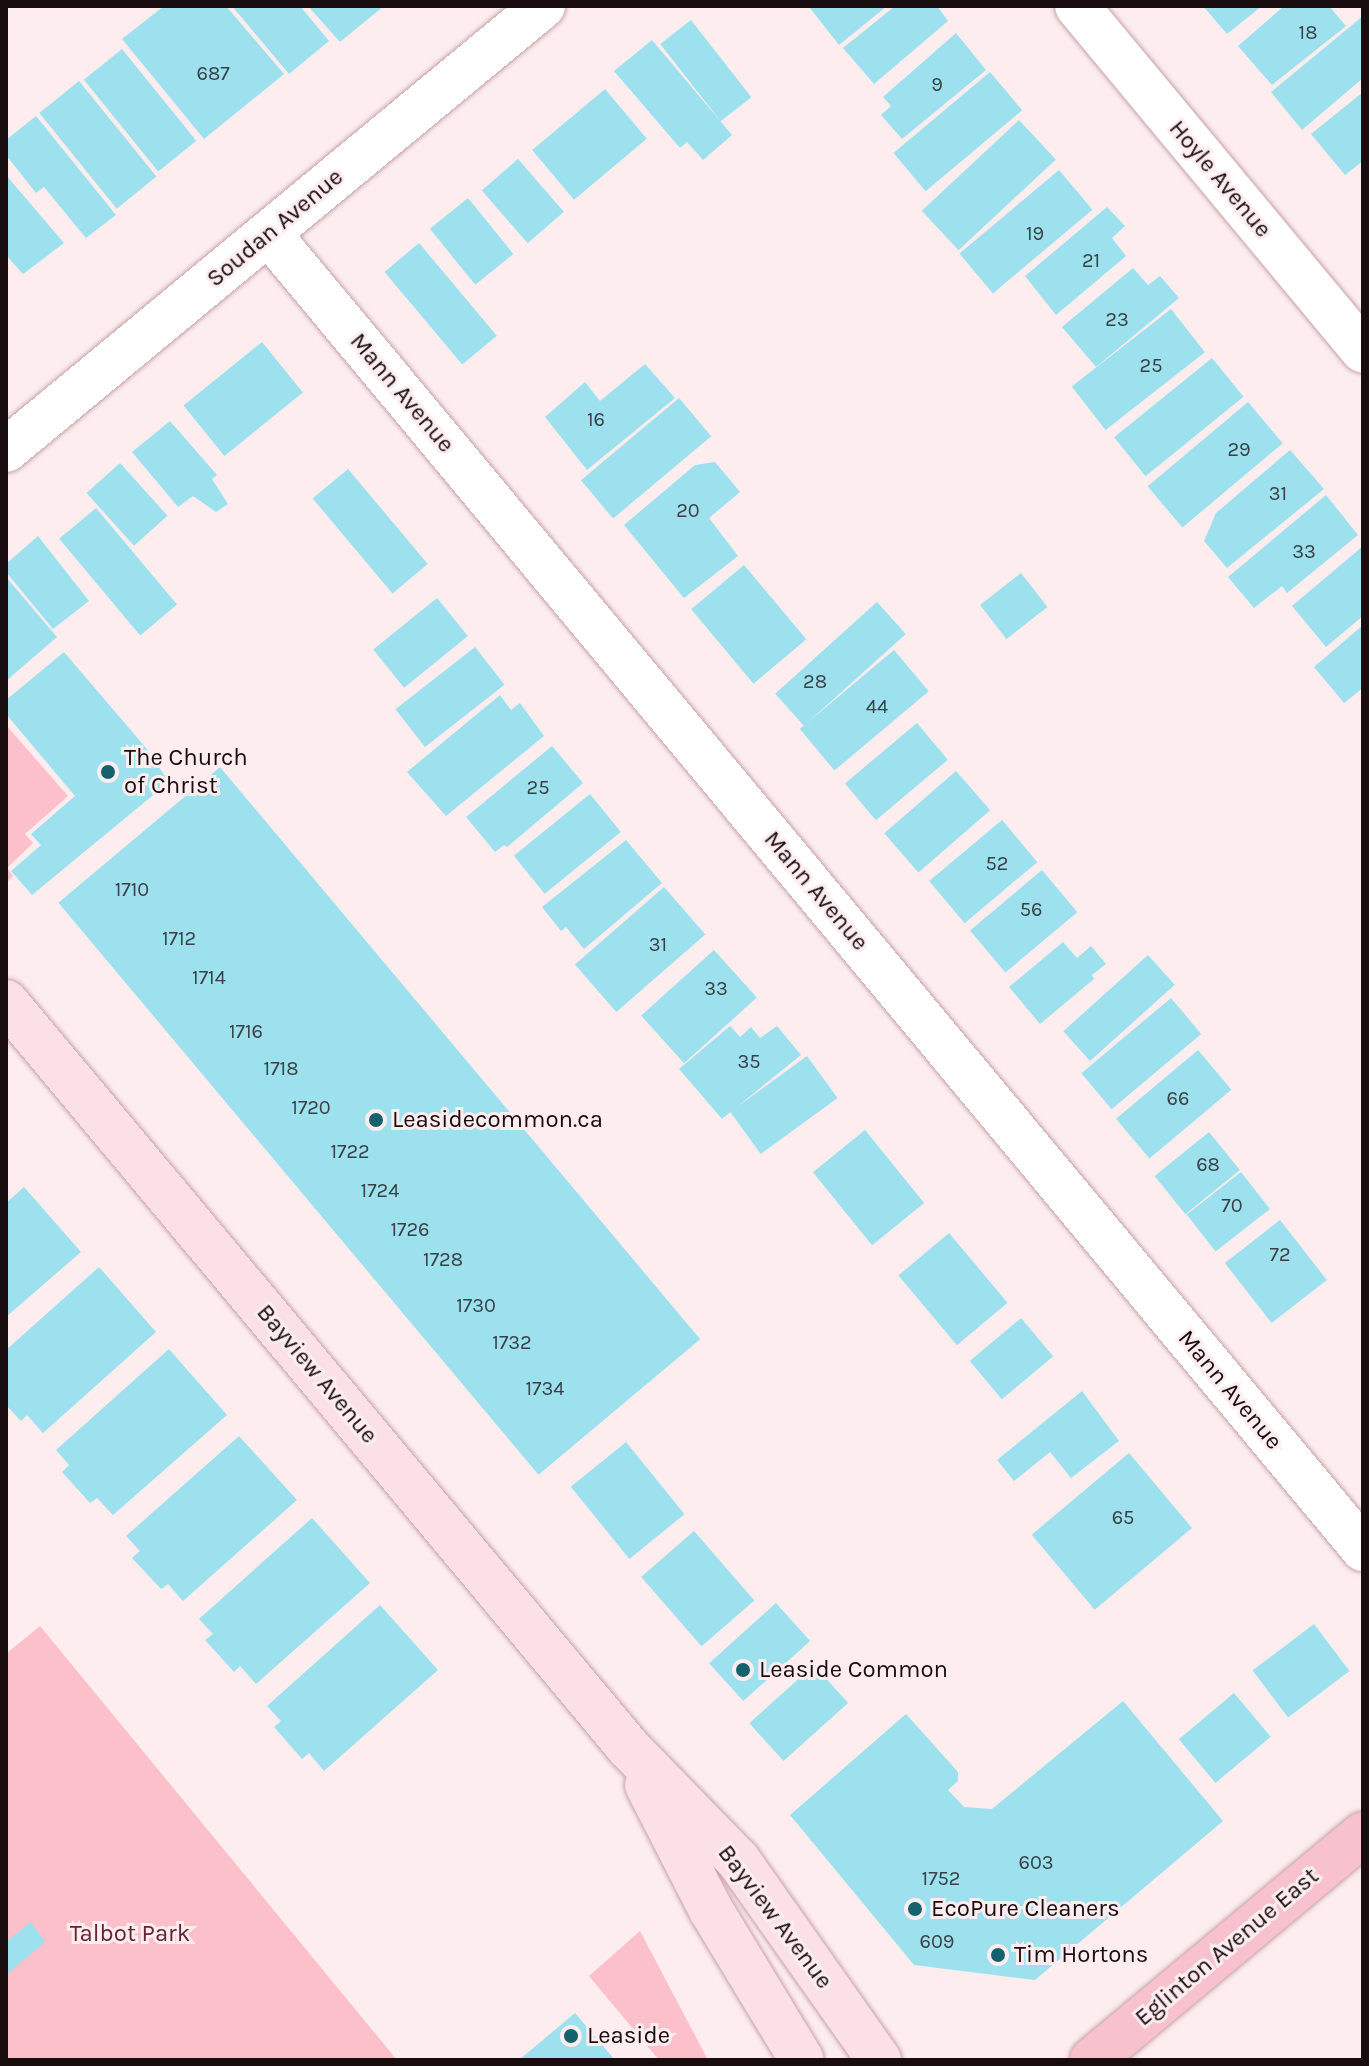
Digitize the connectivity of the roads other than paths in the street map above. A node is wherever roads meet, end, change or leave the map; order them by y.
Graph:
1 (543, 6) edge
2 (1077, 6) edge
3 (269, 234) junction
4 (1363, 351) edge
5 (6, 450) edge
6 (6, 1002) edge
7 (1363, 1549) edge
8 (628, 1747) junction
9 (1363, 1834) edge
10 (802, 2060) edge
11 (879, 2060) edge
12 (1092, 2060) edge

1 - 3 street, Soudan Avenue
2 - 4 street, Hoyle Avenue
3 - 5 street, Soudan Avenue
3 - 7 street, Mann Avenue
6 - 8 main road, Bayview Avenue
8 - 10 main road, Bayview Avenue
8 - 11 main road, Bayview Avenue
9 - 12 main road, Eglinton Avenue East

